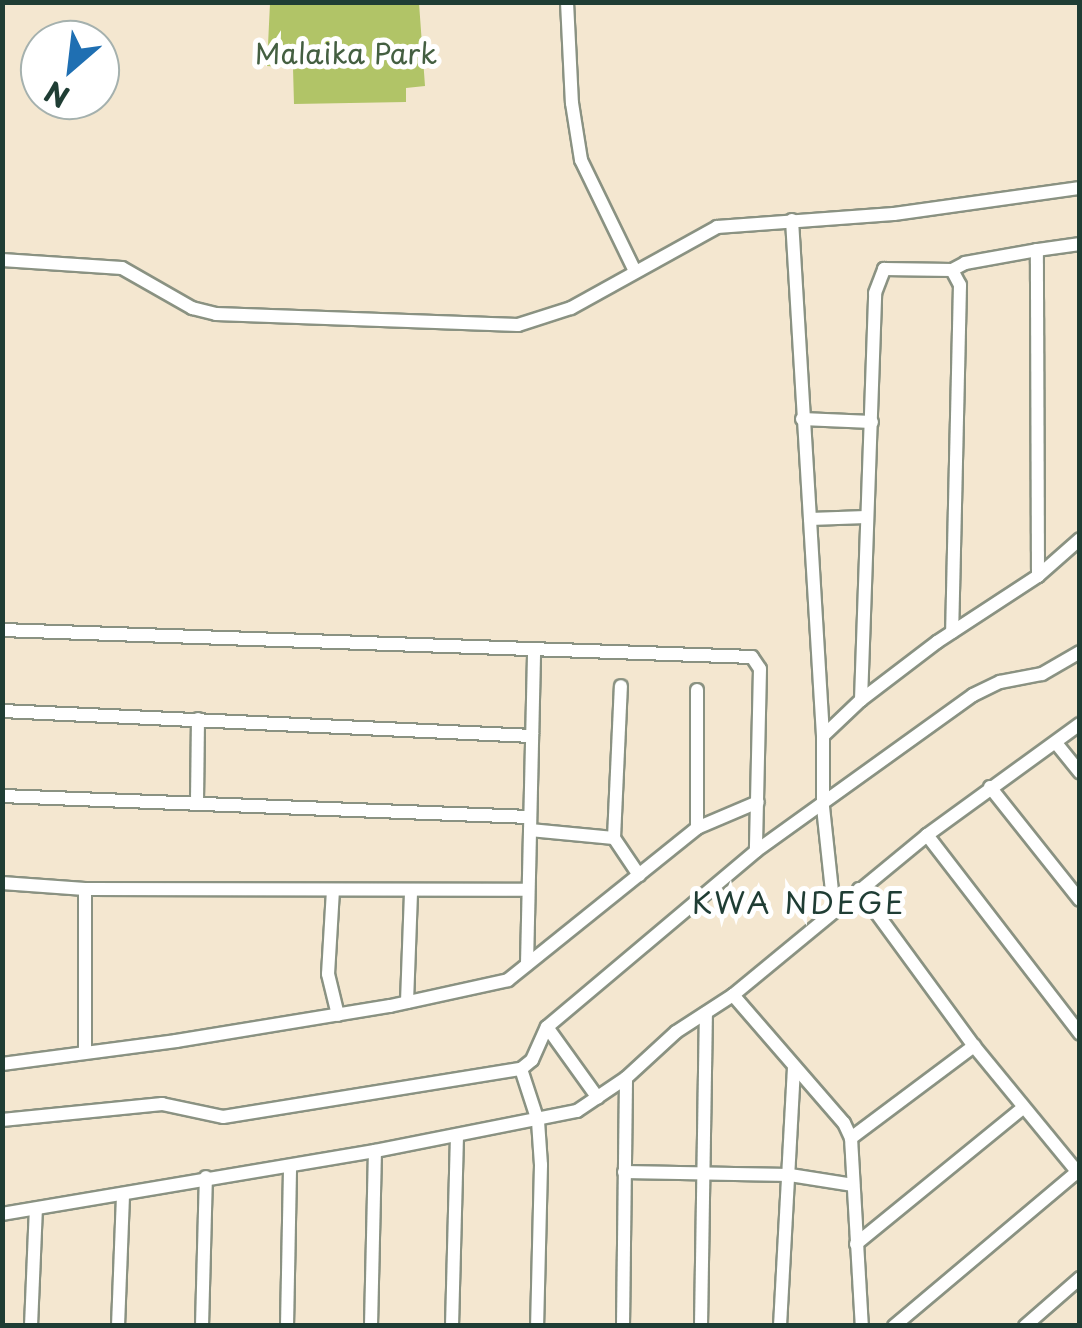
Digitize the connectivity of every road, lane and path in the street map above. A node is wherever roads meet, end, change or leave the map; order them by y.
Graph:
1 (567, 2) edge
2 (1080, 188) edge
3 (792, 220) junction
4 (1080, 244) edge
5 (1037, 250) junction
6 (2, 260) edge
7 (952, 270) junction
8 (635, 271) junction
9 (802, 419) junction
10 (872, 422) junction
11 (866, 517) junction
12 (810, 519) junction
13 (1080, 538) edge
14 (1038, 576) junction
15 (2, 630) edge
16 (952, 632) junction
17 (534, 649) junction
18 (1080, 652) edge
19 (621, 686) dead end
20 (697, 690) dead end
21 (861, 700) junction
22 (2, 711) edge
23 (198, 720) junction
24 (1080, 724) edge
25 (532, 736) junction
26 (823, 736) junction
27 (1056, 743) junction
28 (1080, 773) edge
29 (990, 786) junction
30 (2, 796) edge
31 (198, 802) junction
32 (758, 802) junction
33 (823, 806) junction
34 (530, 823) junction
35 (697, 828) junction
36 (926, 835) junction
37 (614, 838) junction
38 (756, 851) junction
39 (638, 875) junction
40 (2, 883) edge
41 (84, 889) junction
42 (859, 889) junction
43 (333, 890) junction
44 (528, 890) junction
45 (411, 891) junction
46 (1080, 900) edge
47 (834, 910) junction
48 (527, 964) junction
49 (732, 996) junction
50 (407, 1002) junction
51 (706, 1013) junction
52 (338, 1014) junction
53 (547, 1027) junction
54 (1080, 1034) edge
55 (974, 1046) junction
56 (85, 1051) junction
57 (2, 1064) edge
58 (794, 1067) junction
59 (521, 1069) junction
60 (626, 1078) junction
61 (598, 1098) junction
62 (1023, 1108) junction
63 (2, 1120) edge
64 (538, 1120) junction
65 (458, 1135) junction
66 (851, 1138) junction
67 (375, 1152) junction
68 (290, 1166) junction
69 (703, 1170) junction
70 (624, 1172) junction
71 (1078, 1174) edge
72 (790, 1175) junction
73 (206, 1177) junction
74 (853, 1185) junction
75 (123, 1196) junction
76 (36, 1210) junction
77 (2, 1214) edge
78 (856, 1244) junction
79 (1080, 1278) edge
80 (32, 1326) edge
81 (118, 1326) edge
82 (202, 1326) edge
83 (287, 1326) edge
84 (371, 1326) edge
85 (452, 1326) edge
86 (537, 1326) edge
87 (622, 1326) edge
88 (701, 1326) edge
89 (780, 1326) edge
90 (862, 1326) edge
91 (894, 1326) edge
92 (1025, 1326) edge

1 - 8 street
2 - 3 street
3 - 8 street
3 - 9 street
4 - 5 street
5 - 7 street
5 - 14 street
6 - 8 street
7 - 10 street
7 - 16 street
9 - 10 street
9 - 12 street
10 - 11 street
11 - 12 street
11 - 21 street
12 - 26 street
13 - 14 street
14 - 16 street
15 - 17 street
16 - 21 street
17 - 25 street
17 - 32 street
18 - 33 street
19 - 37 street
20 - 35 street
21 - 26 street
22 - 23 street
23 - 25 street
23 - 31 street
24 - 27 street
25 - 34 street
26 - 33 street
27 - 28 street
27 - 29 street
29 - 36 street
29 - 46 street
30 - 31 street
31 - 34 street
32 - 35 street
32 - 38 street
33 - 38 street
33 - 47 street
34 - 37 street
34 - 44 street
35 - 39 street
36 - 42 street
36 - 54 street
37 - 39 street
38 - 53 street
39 - 48 street
40 - 41 street
41 - 43 street
41 - 56 street
42 - 47 street
42 - 55 street
43 - 45 street
43 - 52 street
44 - 45 street
44 - 48 street
45 - 50 street
47 - 49 street
48 - 50 street
49 - 51 street
49 - 58 street
50 - 52 street
51 - 60 street
51 - 69 street
52 - 56 street
53 - 59 street
53 - 61 street
55 - 62 street
55 - 66 street
56 - 57 street
58 - 66 street
58 - 72 street
59 - 63 street
59 - 64 street
60 - 61 street
60 - 70 street
61 - 64 street
62 - 71 street
62 - 78 street
64 - 65 street
64 - 86 street
65 - 67 street
65 - 85 street
66 - 74 street
67 - 68 street
67 - 84 street
68 - 73 street
68 - 83 street
69 - 70 street
69 - 72 street
69 - 88 street
70 - 87 street
71 - 91 street
72 - 74 street
72 - 89 street
73 - 75 street
73 - 82 street
74 - 78 street
75 - 76 street
75 - 81 street
76 - 77 street
76 - 80 street
78 - 90 street
79 - 92 street

